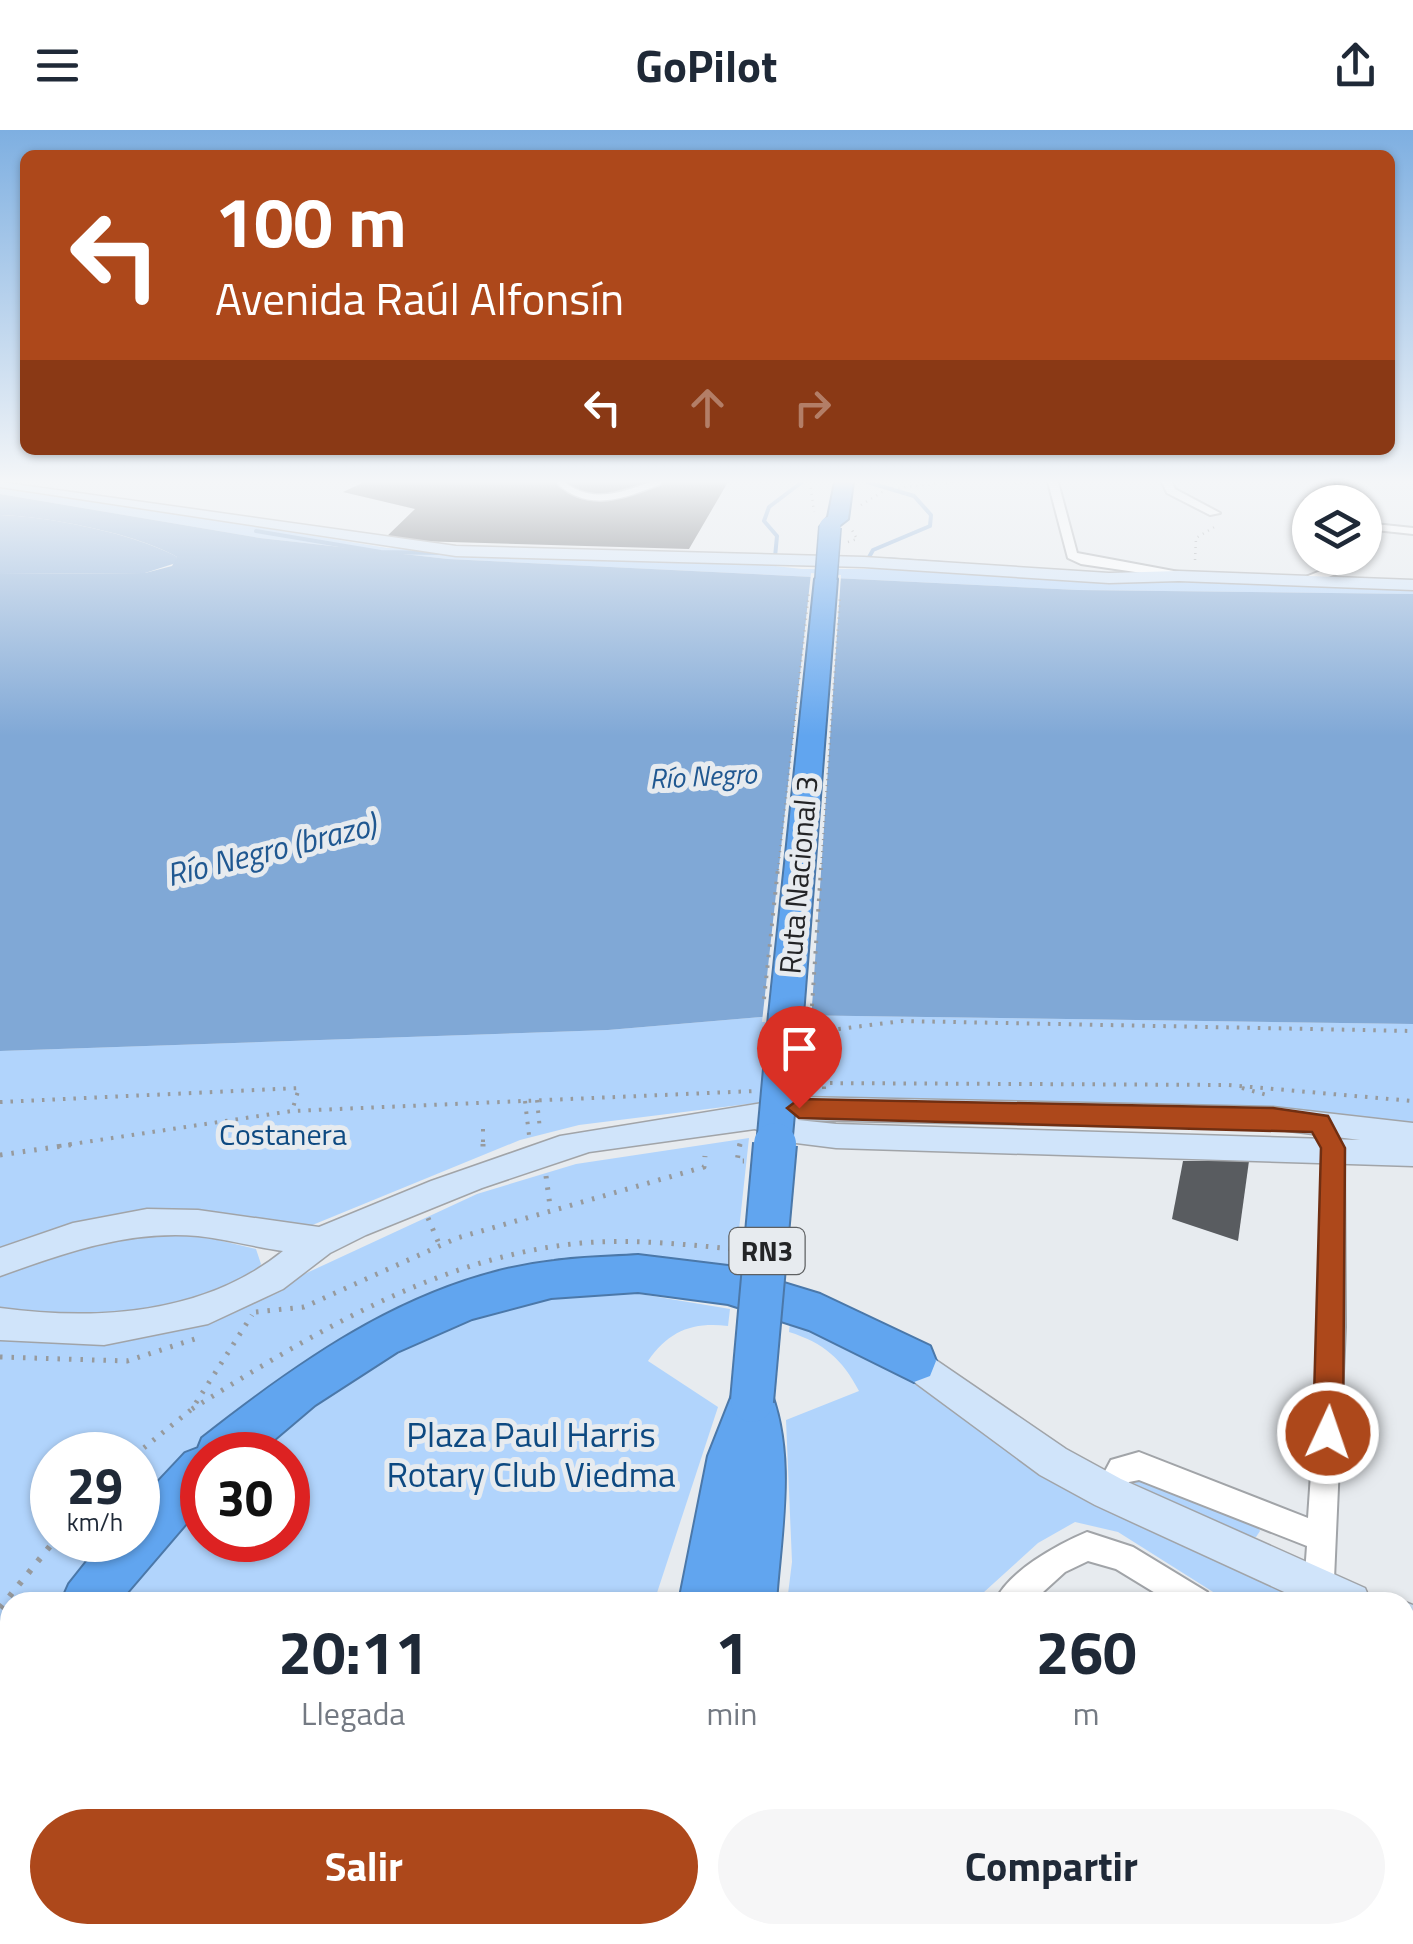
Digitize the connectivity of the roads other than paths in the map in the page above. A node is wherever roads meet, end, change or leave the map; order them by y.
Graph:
1 (831, 567) edge
2 (936, 567) edge
3 (1117, 567) edge
4 (1171, 574) junction
5 (1321, 575) edge
6 (1307, 581) junction
7 (1413, 585) edge
8 (751, 1120) junction
9 (1413, 1135) edge
10 (1326, 1136) junction
11 (1413, 1154) edge
12 (322, 1241) junction
13 (0, 1262) edge
14 (0, 1324) edge
15 (914, 1362) joint
16 (752, 1401) junction
17 (247, 1432) edge
18 (1108, 1492) junction
19 (180, 1493) edge
20 (160, 1515) edge
21 (1323, 1538) junction
22 (715, 1549) junction
23 (119, 1562) edge
24 (96, 1592) edge
25 (689, 1592) edge
26 (706, 1592) edge
27 (751, 1592) edge
28 (1021, 1592) edge
29 (1181, 1592) edge
30 (1316, 1592) edge
31 (1328, 1592) edge

1 - 16 highway, Ruta Nacional 3 / RN3, bridge
2 - 4 street
3 - 4 street
4 - 6 street
5 - 6 street
6 - 7 street
8 - 10 street
8 - 10 street
8 - 12 street
9 - 10 street
10 - 11 street
10 - 21 street
12 - 13 street
12 - 14 street
15 - 17 highway
15 - 18 street
16 - 22 highway, Ruta Nacional 3 / RN3
16 - 27 highway, Ruta Nacional 3 / RN3
18 - 21 street
18 - 30 street
19 - 20 highway
21 - 31 street
22 - 25 highway
22 - 26 highway, Ruta Nacional 3 / RN3
23 - 24 highway
28 - 29 street

